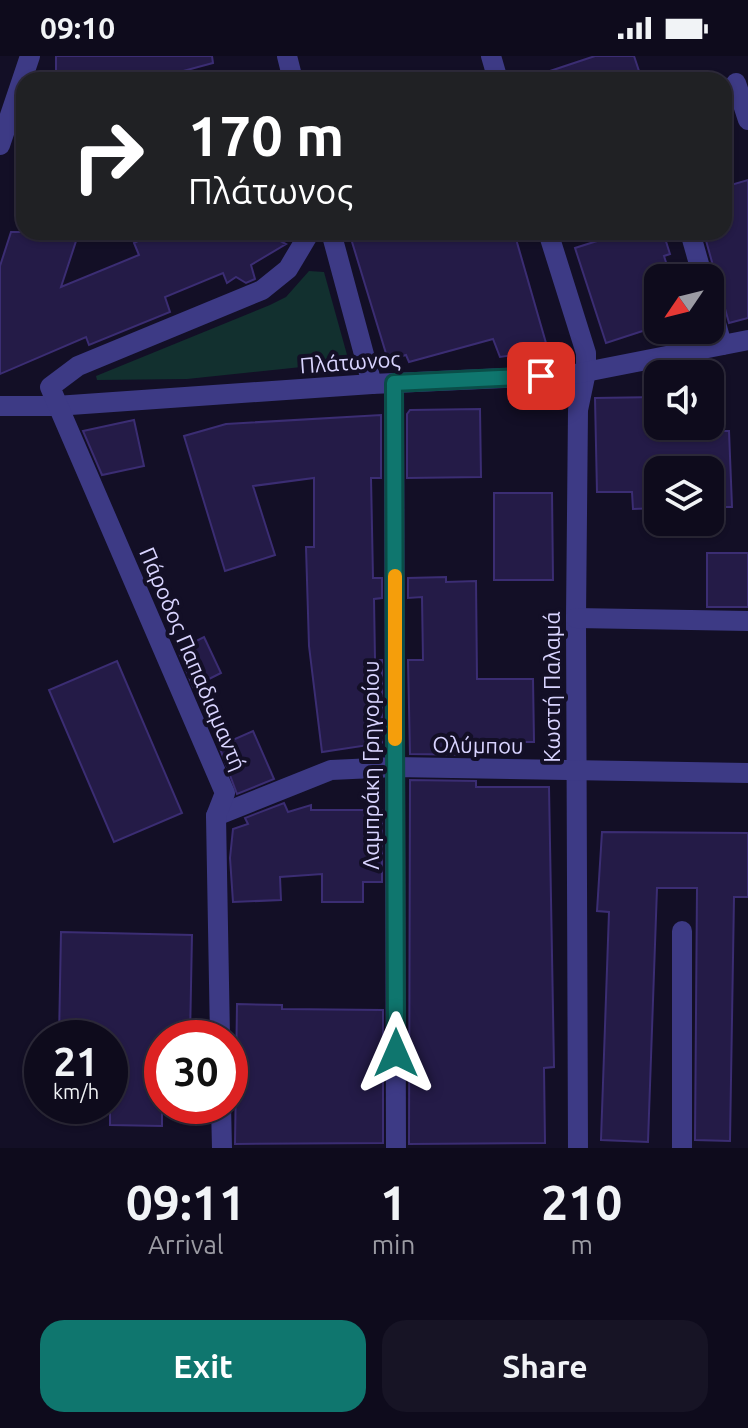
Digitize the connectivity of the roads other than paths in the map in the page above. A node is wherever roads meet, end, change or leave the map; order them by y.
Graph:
1 (736, 83) edge
2 (16, 98) edge
3 (748, 120) edge
4 (0, 145) edge
5 (305, 240) edge
6 (333, 240) edge
7 (551, 240) edge
8 (692, 240) edge
9 (699, 264) edge
10 (748, 340) edge
11 (722, 345) joint
12 (586, 372) junction
13 (394, 383) junction
14 (372, 384) junction
15 (0, 406) edge
16 (56, 406) junction
17 (576, 618) junction
18 (748, 621) edge
19 (395, 767) junction
20 (577, 771) junction
21 (748, 773) edge
22 (216, 816) junction
23 (682, 931) dead end
24 (220, 1020) edge
25 (221, 1124) edge
26 (222, 1148) edge
27 (396, 1148) edge
28 (578, 1148) edge
29 (682, 1148) edge

1 - 3 street
2 - 4 street
5 - 16 street
6 - 14 street
7 - 12 street, Κωστή Παλαμά
8 - 9 street
10 - 11 street, Πλάτωνος
11 - 12 street, Πλάτωνος
12 - 13 street, Πλάτωνος
12 - 17 street, Κωστή Παλαμά
13 - 14 street, Πλάτωνος
13 - 19 street, Λαμπράκη Γρηγορίου
14 - 16 street, Πλάτωνος
15 - 16 street, Πλάτωνος
16 - 22 street, Πάροδος Παπαδιαμαντή
17 - 18 street
17 - 20 street, Κωστή Παλαμά
19 - 20 street, Ολύμπου
19 - 22 street, Ολύμπου
19 - 27 street, Λαμπράκη Γρηγορίου
20 - 21 street, Ολύμπου
20 - 28 street, Κωστή Παλαμά
22 - 24 street, Πάροδος Παπαδιαμαντή
23 - 29 street
25 - 26 street

